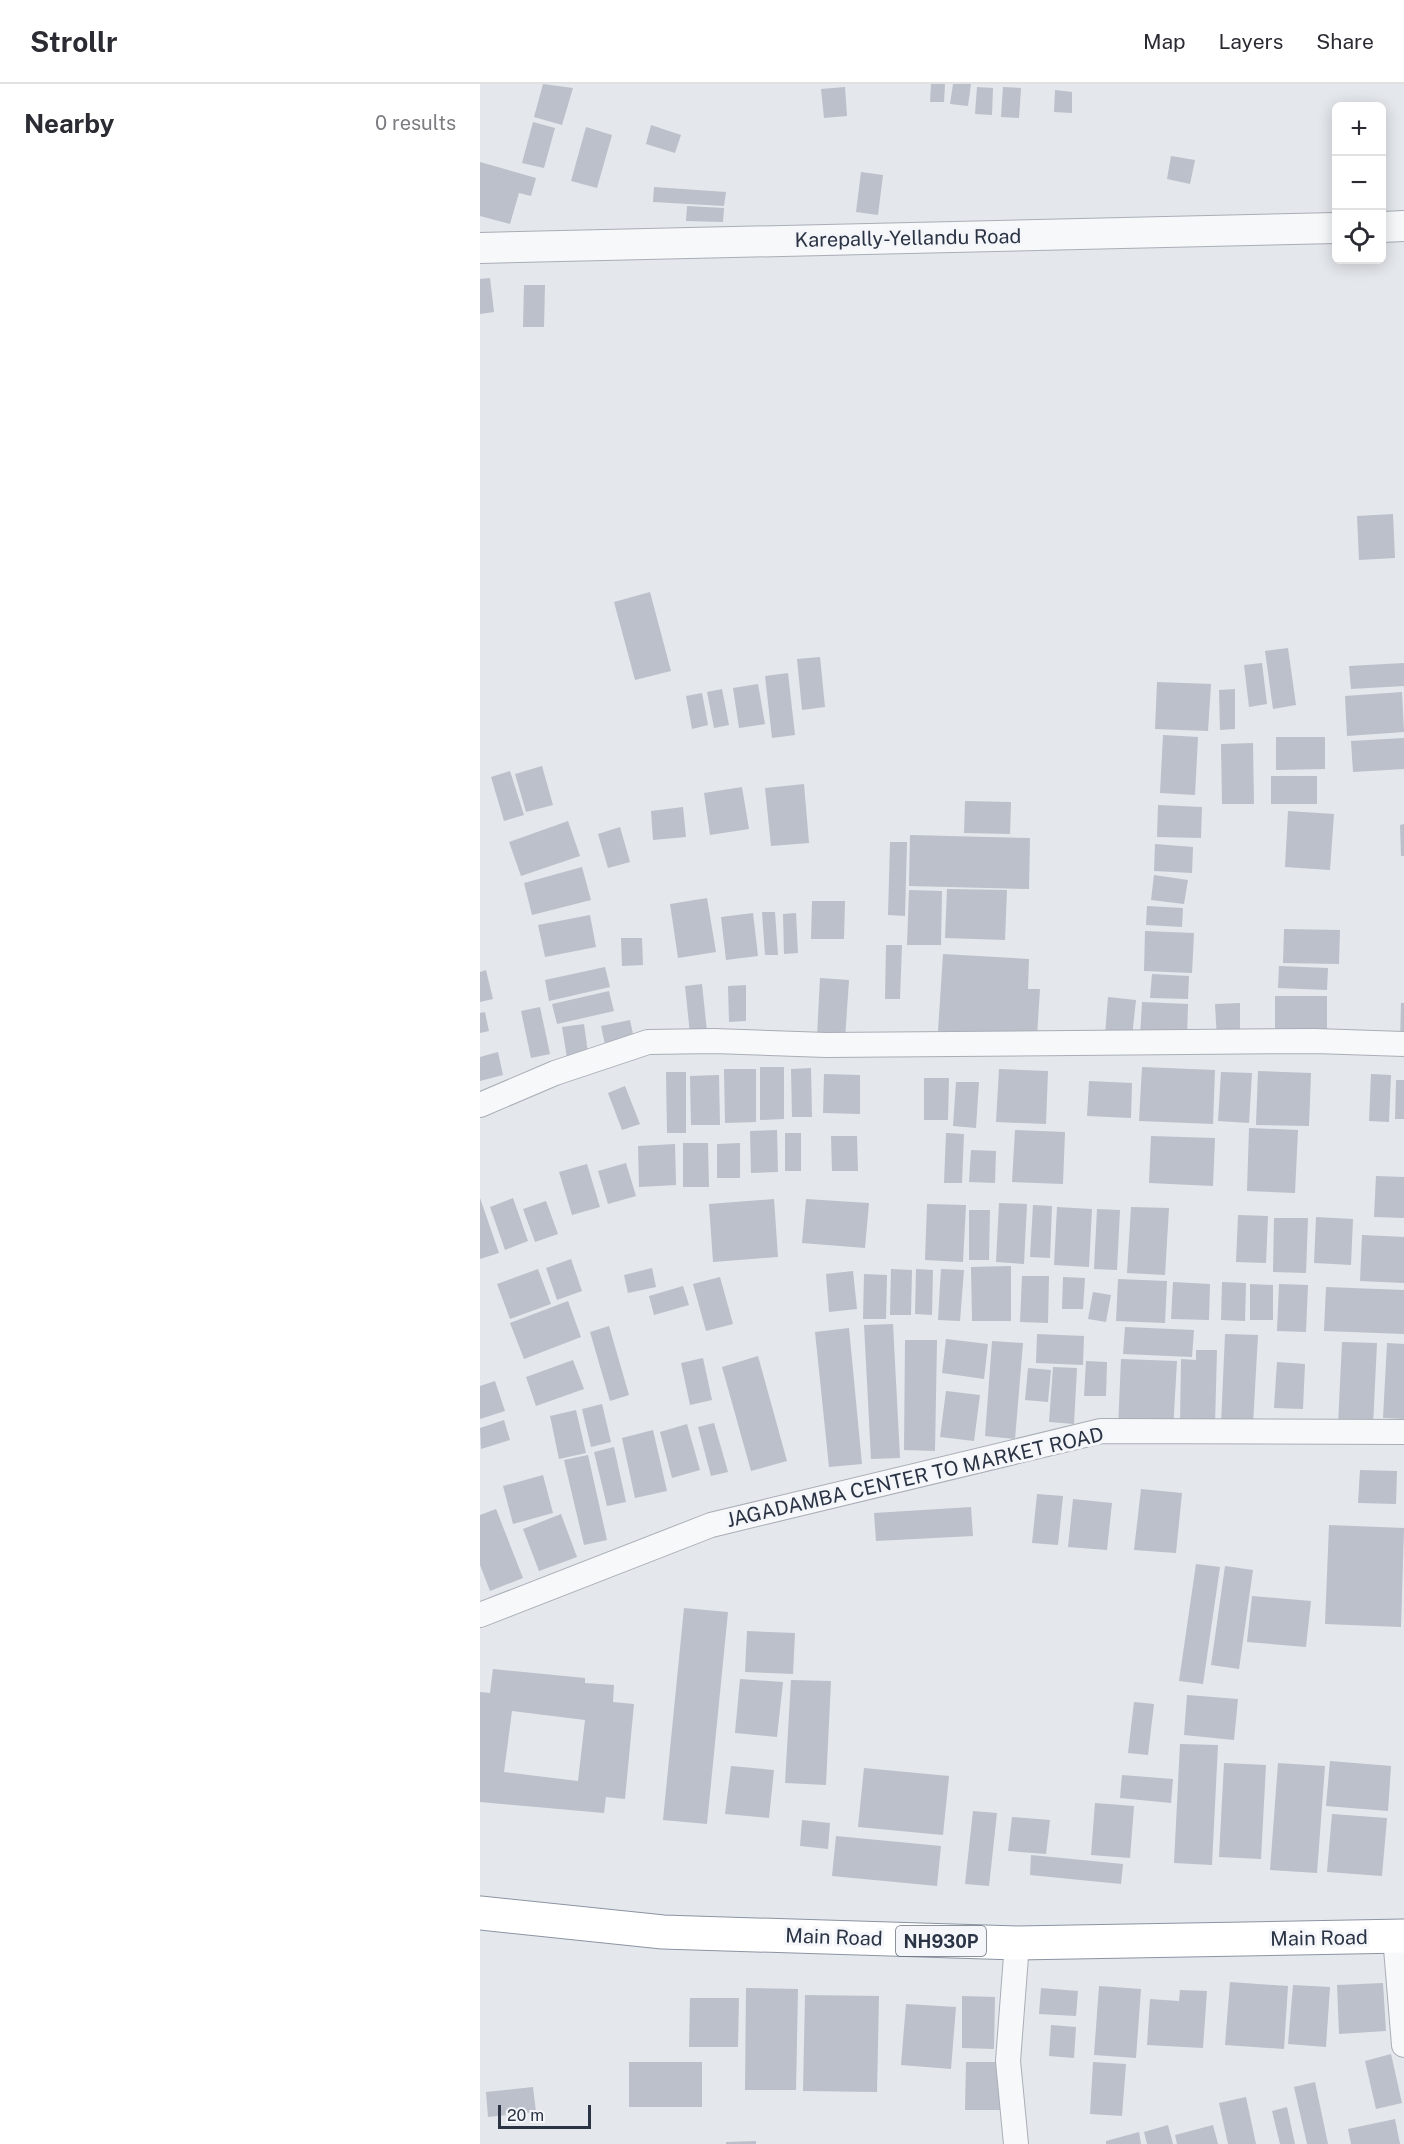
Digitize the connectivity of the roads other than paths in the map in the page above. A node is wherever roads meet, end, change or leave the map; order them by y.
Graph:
1 (1386, 226) edge
2 (1404, 226) edge
3 (1332, 228) edge
4 (480, 248) edge
5 (1404, 1044) edge
6 (480, 1105) edge
7 (1404, 1432) edge
8 (480, 1615) edge
9 (480, 1913) edge
10 (1399, 1936) edge
11 (1017, 1943) junction
12 (1404, 2045) edge
13 (1016, 2144) edge

1 - 2 street
3 - 4 street, Karepally-Yellandu Road
5 - 6 street
7 - 8 street, JAGADAMBA CENTER TO MARKET ROAD
9 - 11 highway, Main Road / NH930P
10 - 11 highway, Main Road / NH930P
10 - 12 street
11 - 13 street

